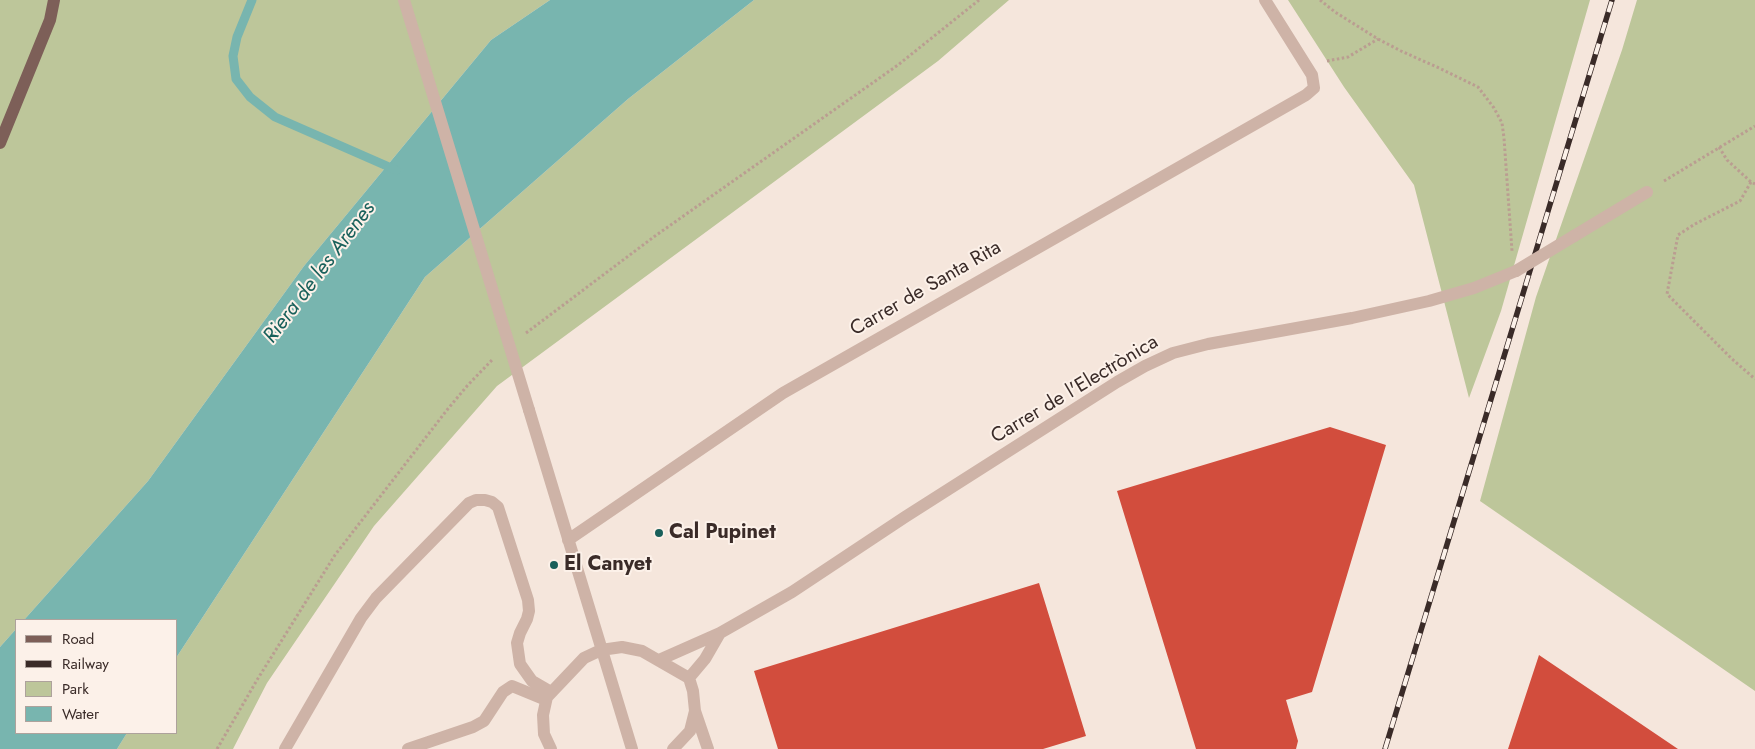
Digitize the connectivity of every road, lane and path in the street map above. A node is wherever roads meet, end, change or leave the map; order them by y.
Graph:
1 (54, 0) edge
2 (63, 0) edge
3 (404, 0) edge
4 (979, 0) edge
5 (1265, 0) edge
6 (1320, 0) edge
7 (50, 20) junction
8 (1378, 39) junction
9 (1304, 63) junction
10 (1755, 126) edge
11 (0, 143) edge
12 (1718, 148) junction
13 (1753, 183) edge
14 (1647, 192) joint
15 (1516, 271) junction
16 (525, 334) dead end
17 (497, 356) dead end
18 (1755, 379) edge
19 (568, 540) junction
20 (720, 633) junction
21 (601, 650) junction
22 (659, 660) junction
23 (689, 678) junction
24 (548, 696) junction
25 (695, 711) junction
26 (217, 749) edge
27 (285, 749) edge
28 (408, 749) edge
29 (551, 749) edge
30 (632, 749) edge
31 (673, 749) edge
32 (708, 749) edge

1 - 7 main road
2 - 7 main road
3 - 19 street, bridge
4 - 16 path
5 - 9 street
6 - 8 path
7 - 11 main road
8 - 9 path
8 - 15 path
9 - 19 street, Carrer de Santa Rita
10 - 12 path
12 - 13 path
12 - 14 path
13 - 18 path
14 - 15 street, Carrer de l'Electrònica, bridge
15 - 20 street, Carrer de l'Electrònica
17 - 26 path
19 - 21 street
20 - 22 street, Carrer de l'Electrònica
20 - 23 street
21 - 22 street
21 - 24 street
21 - 30 street
22 - 23 street
23 - 25 street
24 - 27 street
24 - 28 street
24 - 29 street
25 - 31 street
25 - 32 street

